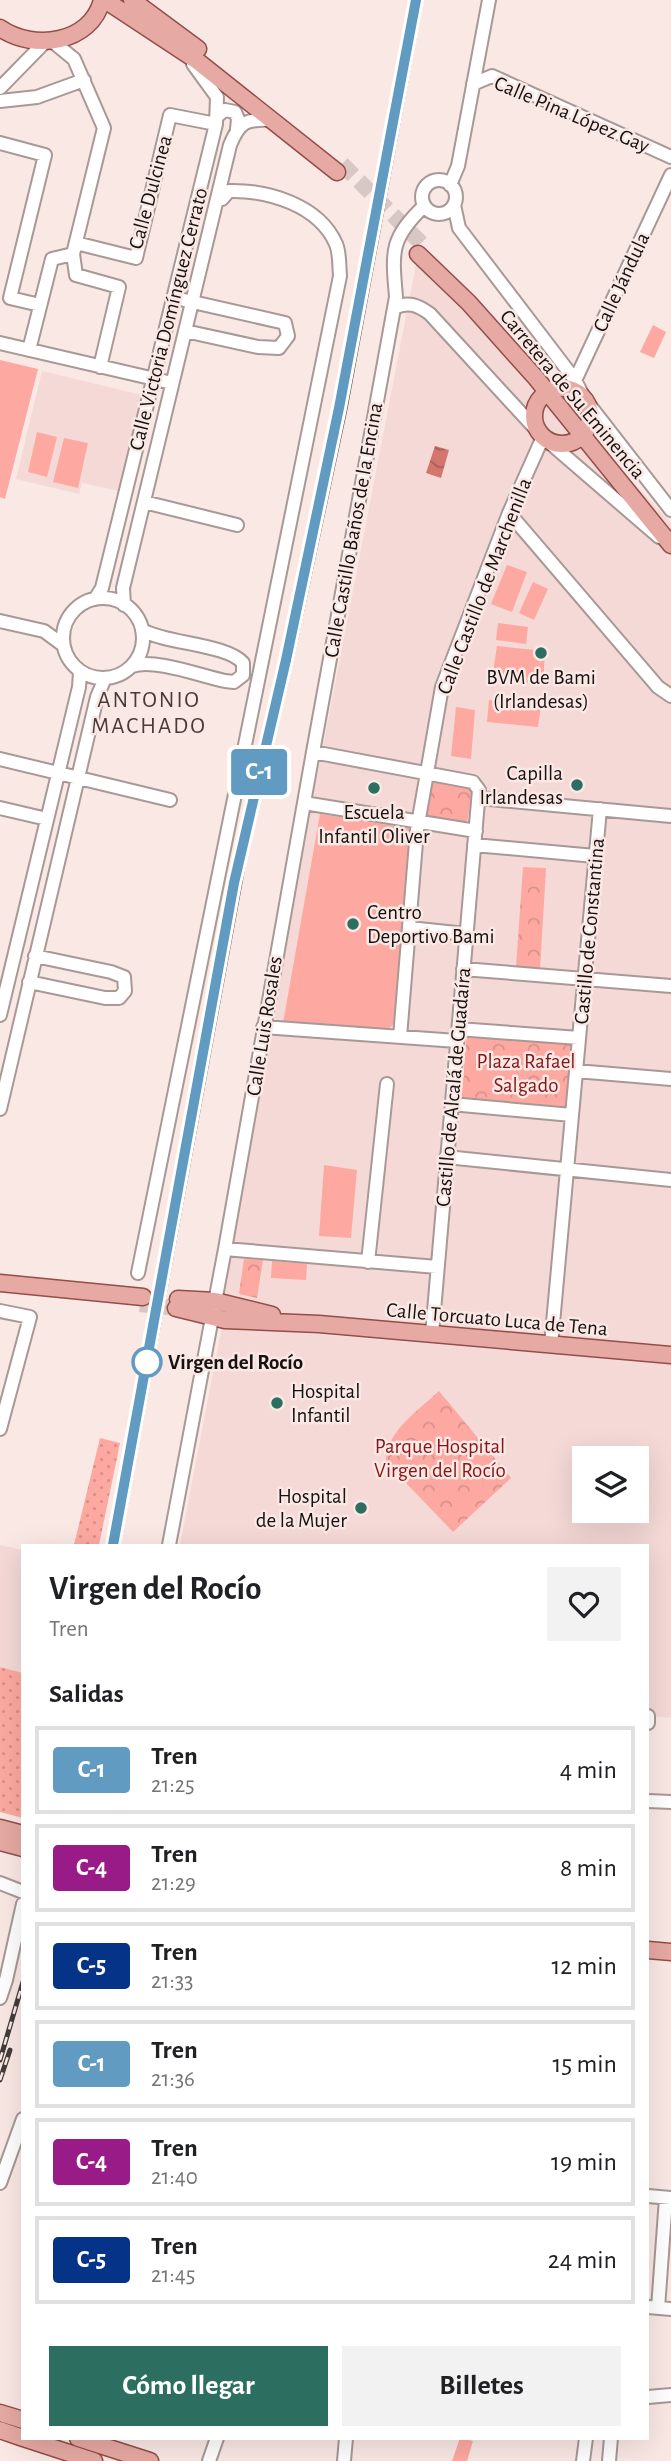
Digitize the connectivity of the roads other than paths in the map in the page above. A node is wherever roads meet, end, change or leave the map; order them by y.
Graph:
1 (104, 0) edge
2 (132, 0) edge
3 (489, 0) edge
4 (145, 6) edge
5 (0, 28) edge
6 (77, 32) junction
7 (49, 42) junction
8 (179, 48) junction
9 (74, 59) junction
10 (84, 80) junction
11 (473, 84) junction
12 (0, 89) edge
13 (0, 101) edge
14 (273, 120) junction
15 (216, 121) junction
16 (237, 129) junction
17 (0, 143) edge
18 (671, 157) edge
19 (671, 175) edge
20 (450, 185) junction
21 (222, 199) dead end
22 (454, 205) junction
23 (424, 206) junction
24 (74, 248) junction
25 (422, 251) tunnel mouth
26 (173, 297) junction
27 (192, 302) junction
28 (40, 305) junction
29 (394, 308) junction
30 (185, 331) junction
31 (0, 343) edge
32 (29, 350) junction
33 (100, 367) junction
34 (153, 379) junction
35 (172, 383) junction
36 (547, 392) junction
37 (579, 392) junction
38 (583, 436) junction
39 (543, 437) junction
40 (144, 502) junction
41 (671, 510) edge
42 (509, 513) junction
43 (237, 525) dead end
44 (671, 546) edge
45 (95, 599) junction
46 (124, 605) junction
47 (66, 620) junction
48 (0, 621) edge
49 (44, 631) junction
50 (142, 631) junction
51 (63, 645) junction
52 (132, 666) junction
53 (80, 671) junction
54 (105, 678) junction
55 (671, 696) edge
56 (313, 752) junction
57 (0, 759) edge
58 (427, 772) junction
59 (58, 773) junction
60 (78, 778) junction
61 (479, 798) junction
62 (170, 800) dead end
63 (304, 803) junction
64 (0, 808) edge
65 (600, 809) junction
66 (671, 816) edge
67 (47, 819) junction
68 (419, 821) junction
69 (477, 831) junction
70 (474, 845) junction
71 (595, 856) junction
72 (409, 928) junction
73 (466, 934) junction
74 (35, 956) junction
75 (463, 969) junction
76 (585, 978) junction
77 (29, 982) junction
78 (671, 986) edge
79 (2, 1002) edge
80 (23, 1007) junction
81 (0, 1016) edge
82 (264, 1027) junction
83 (457, 1035) junction
84 (400, 1037) junction
85 (579, 1038) junction
86 (576, 1071) junction
87 (671, 1079) edge
88 (387, 1084) dead end
89 (451, 1104) junction
90 (0, 1109) edge
91 (572, 1115) junction
92 (446, 1157) junction
93 (567, 1169) junction
94 (671, 1180) edge
95 (225, 1249) junction
96 (368, 1262) junction
97 (437, 1268) junction
98 (138, 1273) dead end
99 (0, 1283) edge
100 (0, 1292) edge
101 (177, 1303) tunnel mouth
102 (214, 1310) junction
103 (0, 1311) edge
104 (432, 1334) junction
105 (551, 1345) junction
106 (671, 1355) edge
107 (3, 1402) edge
108 (0, 1429) edge
109 (169, 1544) edge
110 (649, 1801) edge
111 (671, 1802) edge
112 (21, 1834) edge
113 (1, 1835) edge
114 (21, 1847) edge
115 (0, 1883) edge
116 (21, 1891) edge
117 (21, 1912) edge
118 (649, 1950) edge
119 (671, 1952) edge
120 (3, 1979) edge
121 (0, 1998) edge
122 (20, 2133) edge
123 (0, 2183) edge
124 (649, 2196) edge
125 (668, 2198) edge
126 (659, 2308) edge
127 (671, 2395) edge
128 (649, 2397) edge
129 (0, 2413) edge
130 (21, 2419) edge
131 (0, 2430) edge
132 (21, 2437) edge
133 (29, 2440) edge
134 (84, 2440) edge
135 (216, 2440) edge
136 (346, 2440) edge
137 (586, 2440) edge
138 (611, 2440) edge
139 (94, 2461) edge
140 (150, 2461) edge
141 (209, 2461) edge
142 (344, 2461) edge
143 (583, 2461) edge
144 (608, 2461) edge

1 - 6 main road
1 - 8 main road
2 - 4 main road
3 - 11 street
4 - 14 main road
5 - 7 main road
6 - 7 main road
6 - 9 street
7 - 9 street
7 - 12 street
8 - 14 main road
8 - 15 street, Calle Victoria Domínguez Cerrato
9 - 10 street
10 - 13 street
10 - 24 street
11 - 18 street, Calle Pina López Gay
11 - 20 street
14 - 16 street
15 - 16 street
15 - 24 street, Calle Dulcinea
15 - 26 street, Calle Victoria Domínguez Cerrato
16 - 27 street, Calle Victoria Domínguez Cerrato
17 - 28 street
19 - 37 street, Calle Jándula
20 - 22 street
20 - 23 street
21 - 98 street
22 - 23 street
22 - 37 street
23 - 29 street, Calle Castillo Baños de la Encina
24 - 28 street
24 - 33 street
25 - 36 main road, Carretera de Su Eminencia
26 - 27 street
26 - 34 street, Calle Victoria Domínguez Cerrato
27 - 30 street, Calle Victoria Domínguez Cerrato
27 - 30 street
28 - 32 street
29 - 39 street
29 - 56 street, Calle Castillo Baños de la Encina
30 - 35 street, Calle Victoria Domínguez Cerrato
31 - 32 street
32 - 33 street
33 - 34 street
34 - 35 street
34 - 45 street, Calle Victoria Domínguez Cerrato
35 - 40 street, Calle Victoria Domínguez Cerrato
36 - 37 main road
36 - 38 main road, Carretera de Su Eminencia
36 - 39 main road
37 - 38 main road
37 - 41 street
38 - 39 main road
38 - 44 main road, Carretera de Su Eminencia
39 - 42 street, Calle Castillo de Marchenilla
39 - 44 street
40 - 43 street
40 - 46 street, Calle Victoria Domínguez Cerrato
42 - 55 street
42 - 58 street, Calle Castillo de Marchenilla
45 - 46 street
45 - 47 street
46 - 50 street
47 - 49 street
47 - 51 street
48 - 49 street
49 - 51 street
50 - 52 street
50 - 52 street
51 - 53 street
52 - 54 street
53 - 54 street
53 - 59 street
54 - 60 street
56 - 58 street
56 - 63 street, Calle Luis Rosales
57 - 59 street
58 - 61 street
58 - 68 street, Calle Castillo de Marchenilla
59 - 60 street
59 - 67 street
60 - 62 street
60 - 74 street
61 - 65 street
61 - 69 street, Castillo de Alcalá de Guadaíra
63 - 68 street
63 - 82 street, Calle Luis Rosales
64 - 67 street
65 - 66 street
65 - 71 street, Castillo de Constantina
67 - 79 street
68 - 69 street
68 - 72 street, Calle Castillo de Marchenilla
69 - 70 street, Castillo de Alcalá de Guadaíra
70 - 71 street
70 - 73 street, Castillo de Alcalá de Guadaíra
71 - 76 street, Castillo de Constantina
72 - 73 street
72 - 84 street, Calle Castillo de Marchenilla
73 - 75 street, Castillo de Alcalá de Guadaíra
74 - 77 street
74 - 77 street
75 - 76 street
75 - 83 street, Castillo de Alcalá de Guadaíra
76 - 78 street
76 - 85 street, Castillo de Constantina
77 - 80 street
79 - 80 street
79 - 81 street
80 - 90 street
82 - 84 street
82 - 95 street, Calle Luis Rosales
83 - 84 street
83 - 85 street
83 - 89 street, Castillo de Alcalá de Guadaíra
85 - 86 street, Castillo de Constantina
86 - 87 street
86 - 91 street, Castillo de Constantina
88 - 96 street
89 - 91 street
89 - 92 street, Castillo de Alcalá de Guadaíra
91 - 93 street, Castillo de Constantina
92 - 93 street
92 - 97 street, Castillo de Alcalá de Guadaíra
93 - 94 street
93 - 105 street, Castillo de Constantina
95 - 96 street
95 - 102 street, Calle Luis Rosales
96 - 97 street
97 - 104 street, Castillo de Alcalá de Guadaíra
99 - 100 main road
101 - 102 main road, Calle Torcuato Luca de Tena
102 - 104 main road, Calle Torcuato Luca de Tena
102 - 109 street, Calle Luis Rosales
103 - 107 street
104 - 105 main road, Calle Torcuato Luca de Tena
105 - 106 main road, Calle Torcuato Luca de Tena
107 - 108 street
110 - 111 street
112 - 113 main road
113 - 114 main road
115 - 116 street
117 - 120 street
118 - 119 main road
120 - 121 street
122 - 123 street
124 - 125 street
125 - 126 street
127 - 128 street
129 - 130 main road
131 - 132 main road
133 - 139 main road
134 - 140 main road
135 - 141 street
136 - 142 street
137 - 143 street
138 - 144 street

